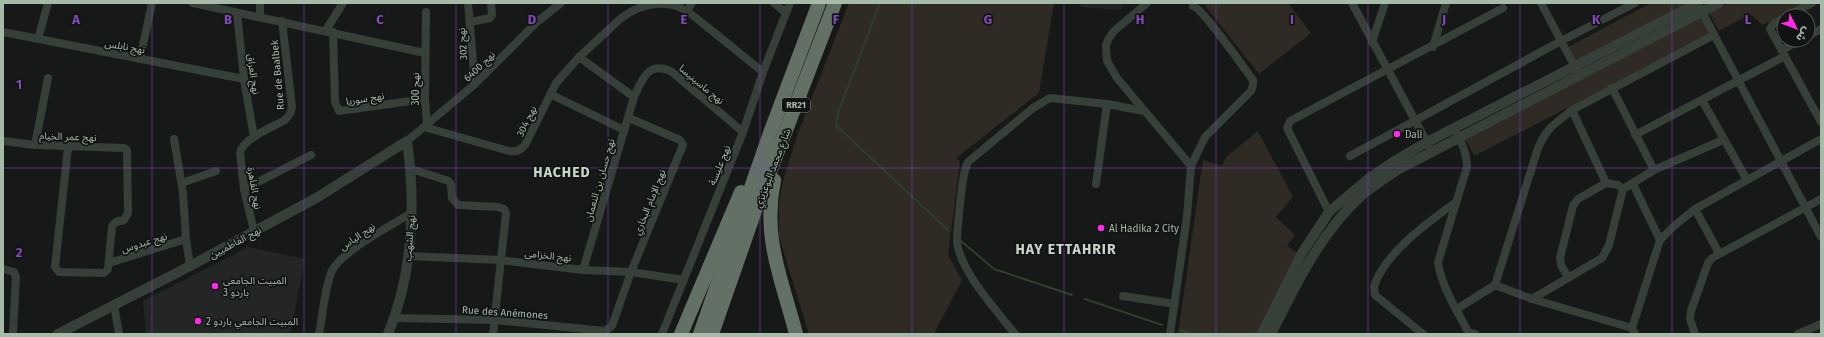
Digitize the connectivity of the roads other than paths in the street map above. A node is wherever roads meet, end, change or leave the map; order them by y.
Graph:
1 (48, 3) edge
2 (152, 3) edge
3 (193, 3) edge
4 (260, 3) edge
5 (343, 3) edge
6 (468, 3) edge
7 (491, 3) edge
8 (561, 3) edge
9 (692, 3) edge
10 (774, 3) edge
11 (790, 3) edge
12 (819, 3) edge
13 (835, 3) edge
14 (1147, 3) edge
15 (1352, 3) edge
16 (1386, 3) edge
17 (1446, 3) edge
18 (1541, 3) edge
19 (1719, 3) edge
20 (1812, 3) edge
21 (1631, 4) edge
22 (1193, 6) dead end
23 (1699, 6) edge
24 (1503, 8) dead end
25 (1802, 8) edge
26 (687, 11) junction
27 (426, 12) dead end
28 (237, 13) junction
29 (786, 13) junction
30 (260, 16) junction
31 (282, 21) junction
32 (471, 22) junction
33 (1776, 22) edge
34 (329, 31) junction
35 (3, 32) edge
36 (1714, 35) junction
37 (38, 39) junction
38 (1776, 39) edge
39 (1561, 41) junction
40 (1372, 42) junction
41 (1433, 47) junction
42 (1781, 48) edge
43 (1790, 48) edge
44 (425, 53) junction
45 (1784, 53) junction
46 (579, 57) junction
47 (140, 59) junction
48 (1387, 70) junction
49 (1578, 71) junction
50 (764, 72) junction
51 (48, 78) dead end
52 (244, 79) junction
53 (1738, 81) junction
54 (475, 84) junction
55 (1612, 88) junction
56 (550, 94) junction
57 (634, 97) junction
58 (425, 99) junction
59 (1702, 100) junction
60 (1107, 104) junction
61 (1572, 110) junction
62 (1144, 111) junction
63 (629, 118) junction
64 (1416, 120) junction
65 (1821, 122) edge
66 (425, 126) junction
67 (624, 130) junction
68 (743, 132) junction
69 (770, 133) junction
70 (1456, 133) junction
71 (1635, 135) junction
72 (254, 137) junction
73 (174, 139) dead end
74 (1821, 139) edge
75 (408, 140) junction
76 (783, 140) junction
77 (1724, 140) junction
78 (3, 141) edge
79 (1427, 142) junction
80 (35, 146) junction
81 (68, 147) junction
82 (240, 148) joint
83 (1432, 152) junction
84 (311, 155) dead end
85 (1350, 156) dead end
86 (1781, 162) junction
87 (1191, 166) junction
88 (411, 169) junction
89 (1654, 170) junction
90 (216, 171) dead end
91 (1747, 180) junction
92 (182, 183) junction
93 (1606, 183) junction
94 (1096, 184) dead end
95 (1633, 184) junction
96 (244, 189) junction
97 (1623, 189) junction
98 (1821, 199) edge
99 (1456, 202) junction
100 (750, 206) junction
101 (1804, 208) junction
102 (1695, 209) junction
103 (1329, 212) junction
104 (411, 213) junction
105 (254, 231) junction
106 (1821, 237) edge
107 (186, 239) junction
108 (1660, 240) junction
109 (1719, 253) junction
110 (409, 256) junction
111 (500, 260) junction
112 (109, 263) junction
113 (190, 266) junction
114 (3, 269) edge
115 (583, 270) junction
116 (631, 272) junction
117 (1568, 277) junction
118 (684, 280) junction
119 (1495, 286) junction
120 (1123, 296) dead end
121 (1532, 300) junction
122 (1175, 304) junction
123 (114, 305) junction
124 (1457, 309) junction
125 (395, 318) junction
126 (495, 320) junction
127 (1821, 324) edge
128 (612, 326) joint
129 (1634, 331) edge
130 (1470, 333) edge
131 (13, 334) edge
132 (58, 334) edge
133 (119, 334) edge
134 (319, 334) edge
135 (388, 334) edge
136 (494, 334) edge
137 (662, 334) edge
138 (681, 334) edge
139 (700, 334) edge
140 (712, 334) edge
141 (796, 334) edge
142 (1015, 334) edge
143 (1170, 334) edge
144 (1260, 334) edge
145 (1271, 334) edge
146 (1423, 334) edge
147 (1695, 334) edge
148 (1798, 334) edge

1 - 37 street
2 - 47 street
3 - 28 street
4 - 30 street
5 - 34 street
6 - 32 street, نهج 302
7 - 32 street
8 - 54 street, نهج 6400
9 - 26 street
10 - 29 street
11 - 29 street, نهج عليسة
12 - 69 highway, شارع محمد البوعزيزي / RR21
13 - 76 highway, شارع محمد البوعزيزي / RR21
14 - 62 street
15 - 40 street
16 - 40 street
17 - 41 street
18 - 39 street
19 - 23 street
20 - 25 street
21 - 39 street
22 - 87 street
23 - 36 street
23 - 49 street
24 - 41 street
26 - 46 street, نهج 304
26 - 50 street, نهج 304
27 - 44 street, نهج 300
28 - 30 street
28 - 52 street, نهج العراق
29 - 50 street, نهج عليسة
30 - 31 street
31 - 34 street
31 - 72 street, Rue de Baalbek
32 - 54 street, نهج 302
33 - 38 street
34 - 44 street
34 - 58 street, نهج سوريا
35 - 37 street, نهج نابلس
36 - 53 street
36 - 55 street
37 - 47 street, نهج نابلس
39 - 49 street
39 - 64 street
40 - 48 street
41 - 48 street
42 - 45 street
43 - 45 street
44 - 58 street, نهج 300
45 - 53 street
45 - 65 street
46 - 56 street, نهج 304
46 - 57 street
47 - 52 street, نهج نابلس
48 - 64 street
48 - 103 street
49 - 70 street
50 - 68 street, نهج عليسة
51 - 80 street
52 - 72 street, نهج العراق
53 - 59 street
53 - 86 street
54 - 66 street, نهج 6400
55 - 61 street
55 - 71 street
56 - 66 street, نهج 304
56 - 67 street
57 - 63 street, نهج حسان بن النعمان
57 - 68 street, نهج ماسينيسا
58 - 66 street, نهج 300
59 - 71 street
59 - 77 street
60 - 62 street
60 - 94 street
60 - 142 street
61 - 93 street
61 - 119 street
62 - 87 street
63 - 67 street, نهج حسان بن النعمان
63 - 116 street, نهج الإمام البخاري
64 - 79 street
64 - 85 street
66 - 75 street, نهج 6400
67 - 115 street, نهج حسان بن النعمان
68 - 118 street, نهج عليسة
69 - 100 highway, شارع محمد البوعزيزي / RR21
69 - 138 highway
70 - 79 street
70 - 83 street
70 - 99 street
71 - 89 street
72 - 82 street, Rue de Baalbek
73 - 92 street
74 - 86 street
75 - 88 street, نهج الشهب
75 - 105 street, نهج الفاطميين
76 - 100 highway, شارع محمد البوعزيزي / RR21
76 - 141 highway
77 - 89 street
77 - 91 street
78 - 80 street, نهج عمر الخيام
79 - 83 street
79 - 103 street
80 - 81 street, نهج عمر الخيام
81 - 112 street, نهج عمر الخيام
81 - 112 street
82 - 96 street, نهج القاهرة
83 - 145 street
84 - 96 street
86 - 91 street
86 - 101 street
87 - 122 street
88 - 104 street, نهج الشهب
88 - 111 street
89 - 95 street
90 - 92 street
91 - 102 street
92 - 107 street
93 - 97 street
93 - 117 street
95 - 97 street
95 - 108 street
96 - 105 street, نهج القاهرة
97 - 117 street
98 - 101 street
99 - 124 street
99 - 146 street
100 - 139 highway, شارع محمد البوعزيزي / RR21
100 - 140 highway, شارع محمد البوعزيزي / RR21
101 - 106 street
101 - 109 street
102 - 108 street
102 - 109 street
103 - 144 street
104 - 110 street, نهج الشهب
104 - 134 street, نهج الياس
105 - 113 street, نهج الفاطميين
107 - 112 street, نهج عبدوس
107 - 113 street
108 - 129 street
109 - 147 street
110 - 111 street, نهج الخزامى
110 - 125 street, نهج الشهب
111 - 115 street, نهج الخزامى
111 - 126 street
113 - 123 street, نهج الفاطميين
114 - 131 street
115 - 116 street, نهج الخزامى
116 - 118 street, نهج الخزامى
116 - 128 street, نهج الإمام البخاري
117 - 121 street
118 - 137 street, نهج عليسة
119 - 121 street
119 - 124 street
120 - 122 street
121 - 129 street
122 - 143 street
123 - 132 street, نهج الفاطميين
123 - 133 street
124 - 130 street
125 - 126 street, Rue des Anémones
125 - 135 street, نهج الشهب
126 - 128 street, Rue des Anémones
126 - 136 street
127 - 148 street

